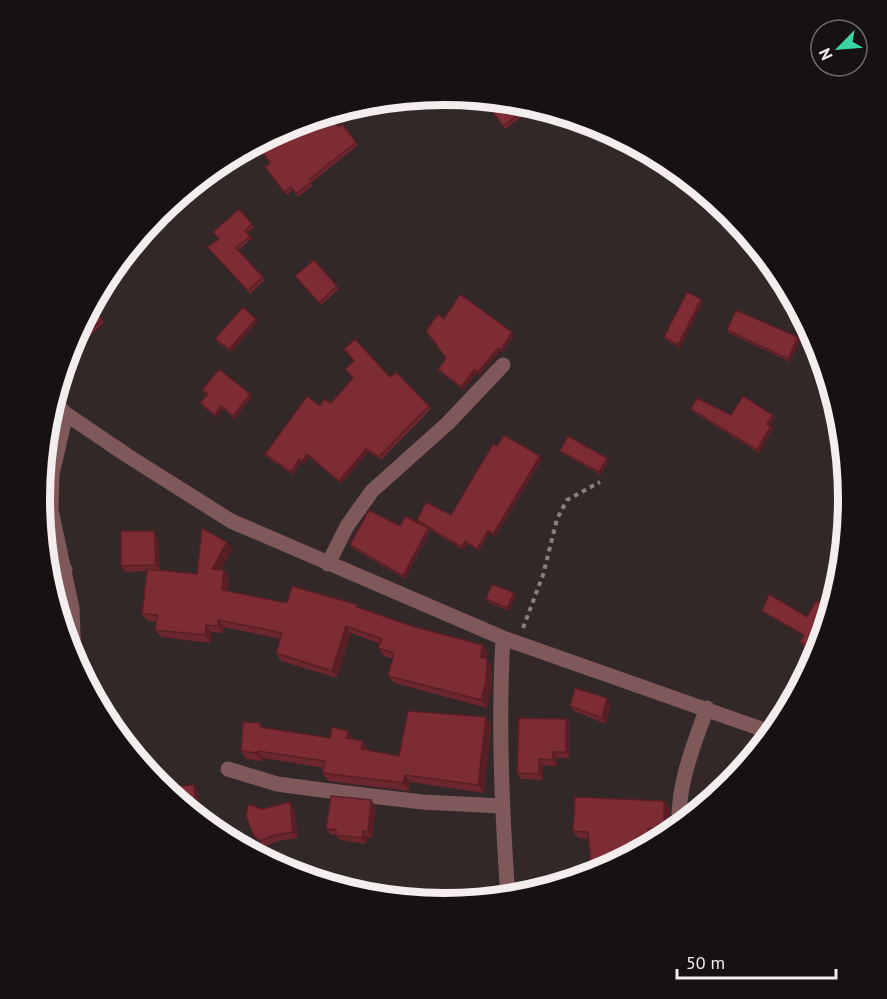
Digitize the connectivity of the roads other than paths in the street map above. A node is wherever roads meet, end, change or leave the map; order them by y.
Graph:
1 (502, 365) dead end
2 (60, 408) edge
3 (66, 414) junction
4 (328, 564) junction
5 (65, 570) junction
6 (56, 572) edge
7 (73, 634) edge
8 (511, 640) junction
9 (706, 708) junction
10 (763, 729) edge
11 (228, 769) dead end
12 (501, 806) junction
13 (678, 815) edge
14 (507, 888) edge

1 - 4 street
2 - 3 street
3 - 4 street
3 - 5 street
4 - 8 street
5 - 6 street
5 - 7 street
8 - 9 street
8 - 12 street
9 - 10 street
9 - 13 street
11 - 12 street
12 - 14 street

